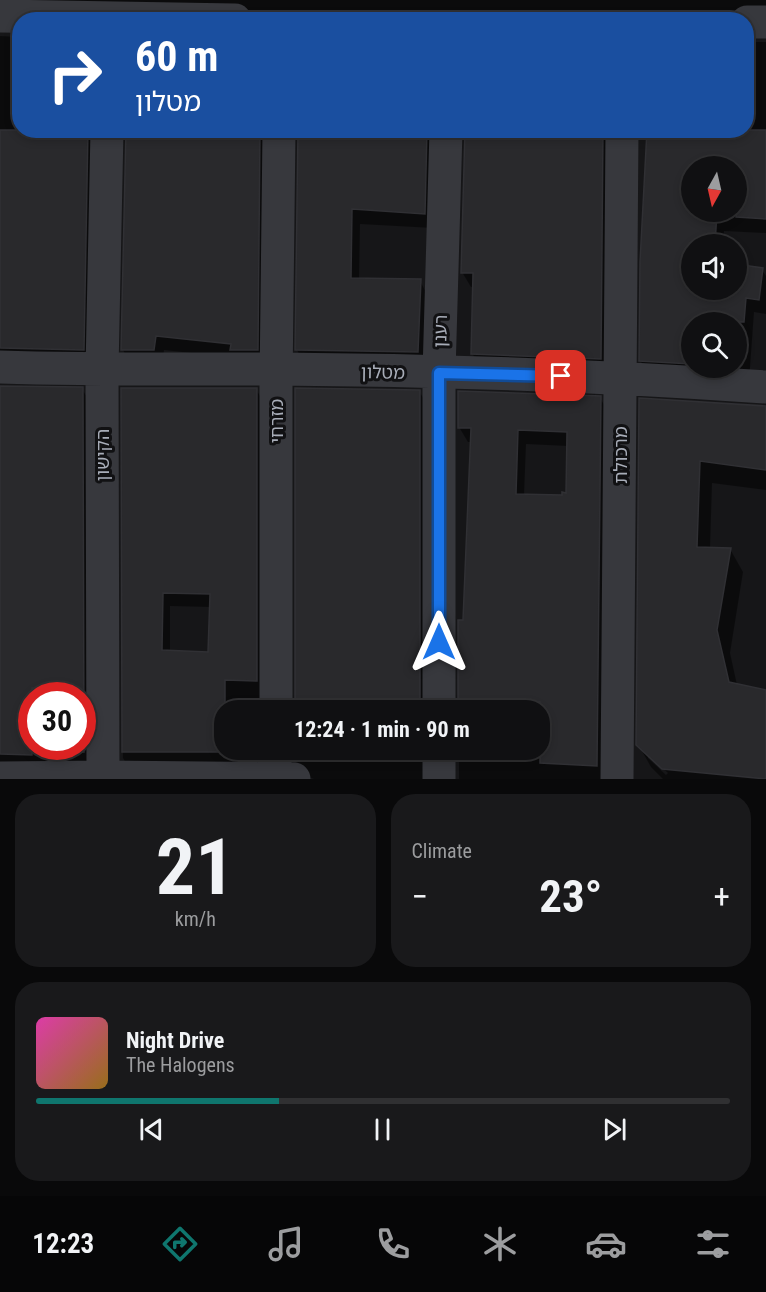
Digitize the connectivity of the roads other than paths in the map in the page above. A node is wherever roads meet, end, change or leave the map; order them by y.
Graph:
1 (107, 138) edge
2 (279, 138) edge
3 (447, 138) edge
4 (622, 138) edge
5 (0, 367) edge
6 (276, 369) junction
7 (102, 370) junction
8 (439, 373) junction
9 (620, 377) junction
10 (766, 387) edge
11 (276, 700) edge
12 (439, 700) edge
13 (275, 760) edge
14 (439, 760) edge
15 (0, 778) edge
16 (103, 778) edge
17 (275, 779) edge
18 (294, 779) edge
19 (439, 779) edge
20 (617, 779) edge

1 - 7 street, הקישון
2 - 6 street, מזרחי
3 - 8 street, רענן
4 - 9 street, מרכולת
5 - 7 street, מטלון
6 - 7 street, מטלון
6 - 8 street, מטלון
6 - 11 street, מזרחי
7 - 16 street, הקישון
8 - 9 street, מטלון
8 - 12 street, רענן
9 - 10 street, מטלון
9 - 20 street, מרכולת
13 - 17 street
14 - 19 street
15 - 16 street
16 - 17 street
17 - 18 street

